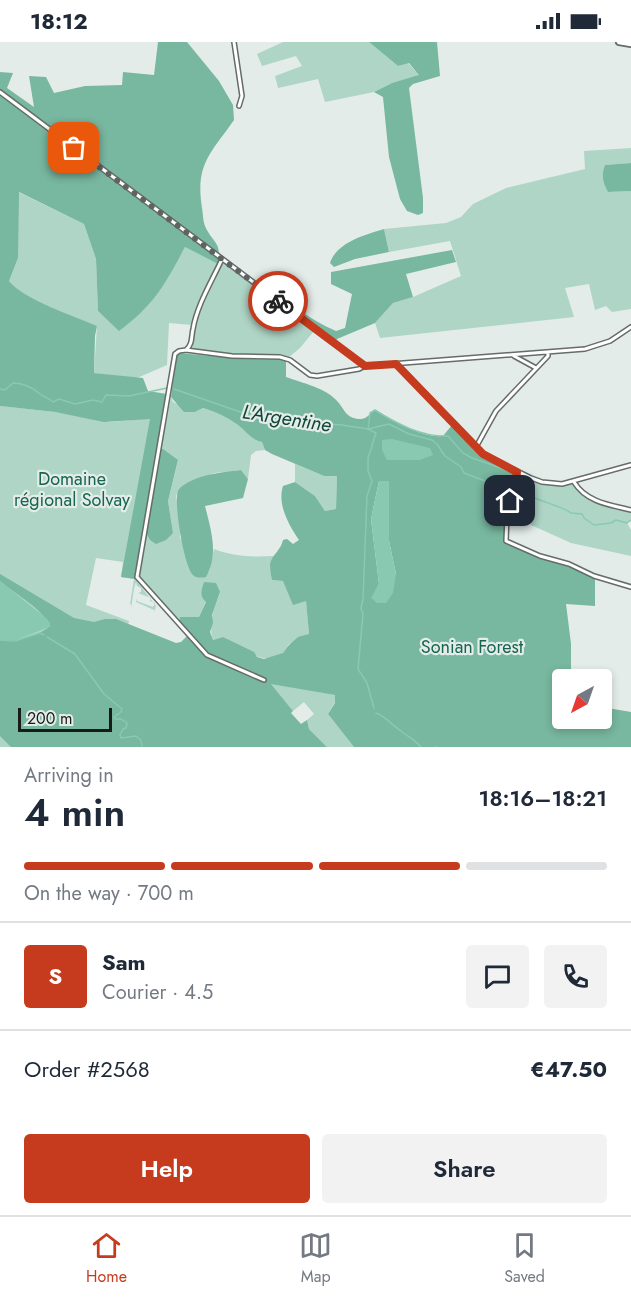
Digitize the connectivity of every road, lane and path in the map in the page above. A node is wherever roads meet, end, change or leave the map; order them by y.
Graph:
1 (234, 42) edge
2 (619, 42) edge
3 (631, 44) edge
4 (0, 92) edge
5 (239, 106) dead end
6 (222, 259) junction
7 (631, 327) edge
8 (184, 350) junction
9 (548, 352) junction
10 (513, 355) junction
11 (396, 364) junction
12 (365, 366) junction
13 (536, 368) junction
14 (476, 447) junction
15 (631, 465) edge
16 (517, 472) junction
17 (574, 482) junction
18 (631, 510) edge
19 (631, 587) edge
20 (264, 680) dead end

1 - 5 street
2 - 3 main road
4 - 6 street
6 - 8 street
6 - 12 street
7 - 9 street
8 - 12 street
8 - 20 street
9 - 10 street
9 - 13 street
10 - 11 street
10 - 13 street
11 - 12 street
11 - 14 street
13 - 14 street
14 - 16 street
15 - 17 street
16 - 17 street
16 - 19 street
17 - 18 street

